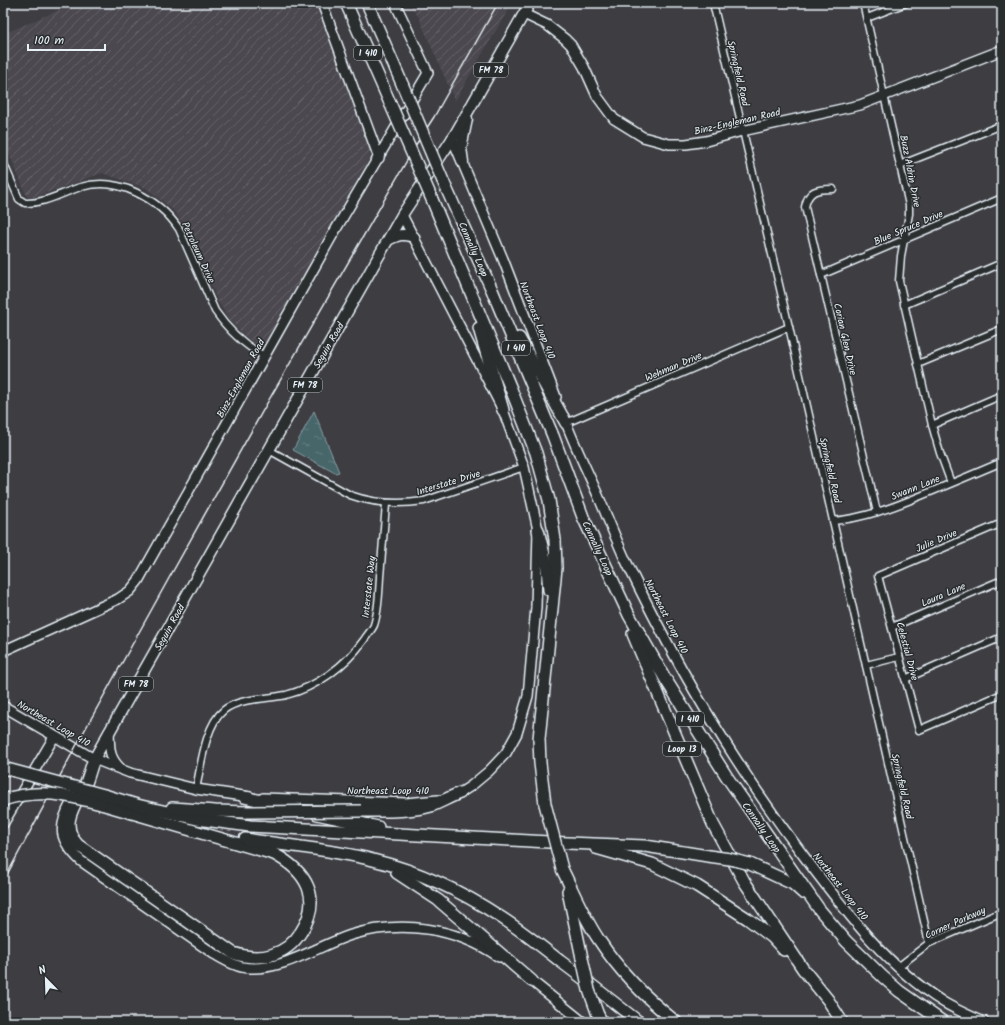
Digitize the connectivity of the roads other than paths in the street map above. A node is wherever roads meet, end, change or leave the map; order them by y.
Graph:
1 (322, 3) edge
2 (346, 3) edge
3 (366, 3) edge
4 (395, 3) edge
5 (530, 3) edge
6 (713, 3) edge
7 (863, 3) edge
8 (906, 3) edge
9 (524, 14) junction
10 (867, 18) junction
11 (1002, 50) edge
12 (884, 96) junction
13 (469, 109) junction
14 (1002, 125) edge
15 (742, 131) junction
16 (452, 138) junction
17 (379, 158) junction
18 (3, 162) edge
19 (463, 162) junction
20 (900, 165) junction
21 (832, 189) dead end
22 (1002, 198) edge
23 (402, 215) junction
24 (414, 237) junction
25 (905, 239) junction
26 (388, 240) junction
27 (1002, 264) edge
28 (821, 275) junction
29 (464, 276) junction
30 (492, 290) junction
31 (904, 306) junction
32 (789, 327) junction
33 (1002, 329) edge
34 (264, 356) junction
35 (918, 364) junction
36 (1002, 395) edge
37 (503, 410) junction
38 (566, 423) junction
39 (932, 425) junction
40 (268, 450) junction
41 (1002, 462) edge
42 (524, 468) junction
43 (952, 483) junction
44 (386, 504) junction
45 (877, 512) junction
46 (583, 517) junction
47 (833, 521) junction
48 (1002, 523) edge
49 (538, 530) junction
50 (878, 576) joint
51 (1002, 580) edge
52 (551, 624) junction
53 (892, 627) junction
54 (1002, 637) edge
55 (23, 643) junction
56 (3, 651) edge
57 (3, 655) edge
58 (899, 657) junction
59 (866, 665) junction
60 (905, 679) junction
61 (1002, 694) edge
62 (3, 706) edge
63 (109, 732) junction
64 (54, 737) junction
65 (94, 759) junction
66 (5, 769) edge
67 (123, 770) junction
68 (196, 789) junction
69 (460, 792) junction
70 (244, 797) junction
71 (103, 799) junction
72 (3, 800) edge
73 (137, 805) junction
74 (3, 824) edge
75 (203, 833) junction
76 (418, 835) junction
77 (567, 843) junction
78 (374, 860) junction
79 (562, 869) junction
80 (819, 909) junction
81 (1002, 912) edge
82 (929, 943) junction
83 (898, 967) junction
84 (803, 969) junction
85 (532, 981) junction
86 (600, 1018) edge
87 (583, 1022) edge
88 (639, 1022) edge
89 (676, 1022) edge
90 (842, 1022) edge
91 (943, 1022) edge
92 (984, 1022) edge

1 - 17 main road
2 - 29 highway, Connally Loop / I 410, bridge
3 - 30 highway, Connally Loop / I 410, bridge
4 - 17 main road, Binz-Engleman Road
5 - 9 main road, Seguin Road / FM 78
6 - 15 street, Springfield Road
7 - 10 street, Buzz Aldrin Drive
8 - 10 street
9 - 13 main road, Seguin Road / FM 78
9 - 15 main road, Binz-Engleman Road
10 - 12 street, Buzz Aldrin Drive
11 - 12 main road, Binz-Engleman Road
12 - 15 main road, Binz-Engleman Road
12 - 20 street, Buzz Aldrin Drive
13 - 16 main road, Seguin Road / FM 78
13 - 19 main road
14 - 20 street
15 - 32 street, Springfield Road
16 - 19 main road, Northeast Loop 410
16 - 23 main road, Seguin Road / FM 78
17 - 34 main road, Binz-Engleman Road
18 - 34 street, Petroleum Drive
19 - 38 main road, Northeast Loop 410
20 - 25 street, Buzz Aldrin Drive
21 - 28 street, Corian Glen Drive
22 - 25 street, Blue Spruce Drive
23 - 24 main road, Northeast Loop 410
23 - 26 main road, Seguin Road / FM 78
24 - 26 main road
24 - 37 main road, Northeast Loop 410
25 - 28 street, Blue Spruce Drive
25 - 31 street, Buzz Aldrin Drive
26 - 40 main road, Seguin Road / FM 78
27 - 31 street
28 - 45 street, Corian Glen Drive
29 - 37 highway
29 - 52 highway, Connally Loop / I 410
30 - 38 highway
30 - 46 highway, Connally Loop / I 410
31 - 35 street, Buzz Aldrin Drive
32 - 38 street, Wehman Drive
32 - 47 street, Springfield Road
33 - 35 street
34 - 55 main road, Binz-Engleman Road
35 - 39 street, Buzz Aldrin Drive
36 - 39 street
37 - 42 main road, Northeast Loop 410
38 - 83 main road, Northeast Loop 410
39 - 43 street, Buzz Aldrin Drive
40 - 44 street, Interstate Drive
40 - 63 main road, Seguin Road / FM 78
41 - 43 street, Swann Lane
42 - 44 street, Interstate Drive
42 - 49 main road, Northeast Loop 410
43 - 45 street, Swann Lane
44 - 68 street, Interstate Way
45 - 47 street, Swann Lane
46 - 80 highway, Connally Loop / I 410
46 - 84 highway, Loop 13
47 - 59 street, Springfield Road
48 - 50 street, Julie Drive
49 - 52 highway
49 - 69 main road, Northeast Loop 410
50 - 53 street, Celestial Drive
51 - 53 street, Laura Lane
52 - 79 highway, Connally Loop / I 410, bridge
53 - 58 street, Celestial Drive
54 - 60 street
55 - 56 main road, Binz-Engleman Road
55 - 57 main road, Binz-Engleman Road
58 - 59 street
58 - 60 street, Celestial Drive
59 - 82 street, Springfield Road
60 - 61 street, Celestial Drive
62 - 64 main road, Northeast Loop 410
63 - 65 main road, FM 78
63 - 67 main road
64 - 65 main road, Northeast Loop 410
64 - 74 main road
65 - 67 main road, Northeast Loop 410
65 - 75 highway
65 - 85 main road, Northeast Loop 410
66 - 71 highway, bridge
67 - 68 main road, Northeast Loop 410
68 - 70 main road, Northeast Loop 410
69 - 70 main road, Northeast Loop 410
69 - 73 highway, bridge
70 - 76 highway
71 - 72 highway, bridge
71 - 73 highway
71 - 75 highway
73 - 76 highway
75 - 78 highway
76 - 77 highway
77 - 80 highway, bridge
77 - 84 highway
78 - 85 highway
78 - 88 highway
79 - 86 highway, bridge
79 - 89 highway, Connally Loop / I 410
80 - 91 highway, Connally Loop / I 410
81 - 82 street, Corner Parkway
82 - 83 street, Corner Parkway
83 - 92 main road, Northeast Loop 410
84 - 90 highway, Loop 13
85 - 87 main road, Northeast Loop 410

